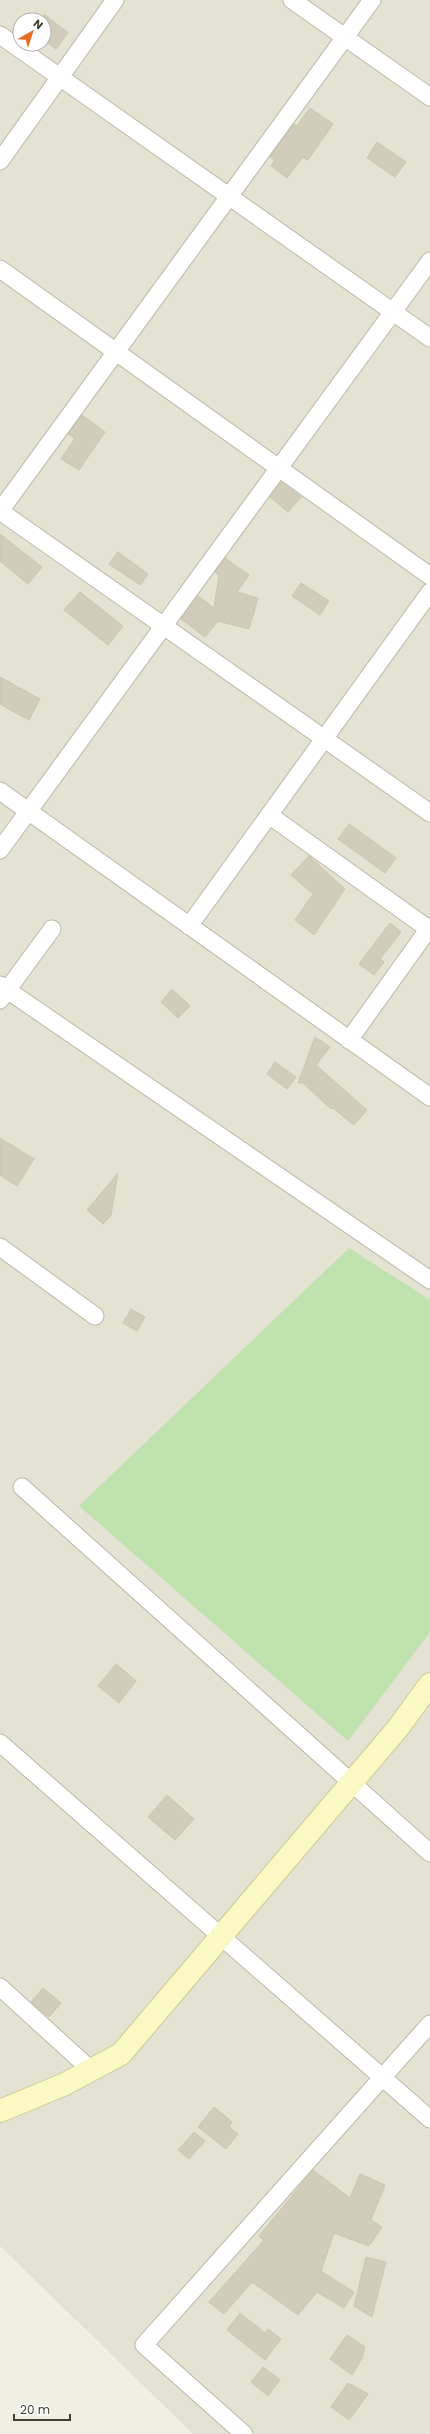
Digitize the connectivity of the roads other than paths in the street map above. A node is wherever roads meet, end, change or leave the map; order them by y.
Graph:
1 (115, 0) edge
2 (292, 0) edge
3 (372, 0) edge
4 (0, 35) edge
5 (345, 37) junction
6 (60, 77) junction
7 (430, 97) edge
8 (0, 161) edge
9 (229, 197) junction
10 (430, 261) edge
11 (0, 269) edge
12 (393, 312) junction
13 (430, 338) edge
14 (116, 352) junction
15 (279, 468) junction
16 (0, 511) edge
17 (430, 576) edge
18 (430, 592) edge
19 (164, 626) junction
20 (324, 739) junction
21 (0, 791) edge
22 (28, 811) junction
23 (430, 813) edge
24 (269, 815) junction
25 (0, 850) edge
26 (189, 926) junction
27 (429, 929) edge
28 (52, 930) dead end
29 (2, 992) edge
30 (349, 1040) junction
31 (430, 1097) edge
32 (0, 1247) edge
33 (430, 1280) edge
34 (95, 1316) dead end
35 (22, 1487) dead end
36 (430, 1684) edge
37 (0, 1743) edge
38 (352, 1782) junction
39 (430, 1853) edge
40 (221, 1936) junction
41 (0, 1987) edge
42 (430, 2024) edge
43 (91, 2070) junction
44 (382, 2078) junction
45 (0, 2111) edge
46 (430, 2119) edge
47 (244, 2434) edge

1 - 6 street
2 - 5 street
3 - 5 street
4 - 6 street
5 - 7 street
5 - 9 street
6 - 8 street
6 - 9 street
9 - 12 street
9 - 14 street
10 - 12 street
11 - 14 street
12 - 13 street
12 - 15 street
14 - 15 street
14 - 16 street
15 - 17 street
15 - 19 street
16 - 19 street
18 - 20 street
19 - 20 street
19 - 22 street
20 - 23 street
20 - 24 street
21 - 22 street
22 - 25 street
22 - 26 street
24 - 26 street
24 - 27 street
26 - 30 street
27 - 30 street
28 - 29 street
29 - 33 street
30 - 31 street
32 - 34 street
35 - 38 street
36 - 38 main road
37 - 40 street
38 - 39 street
38 - 40 main road
40 - 43 main road
40 - 44 street
41 - 43 street
42 - 44 street
43 - 45 main road
44 - 46 street
44 - 47 street

